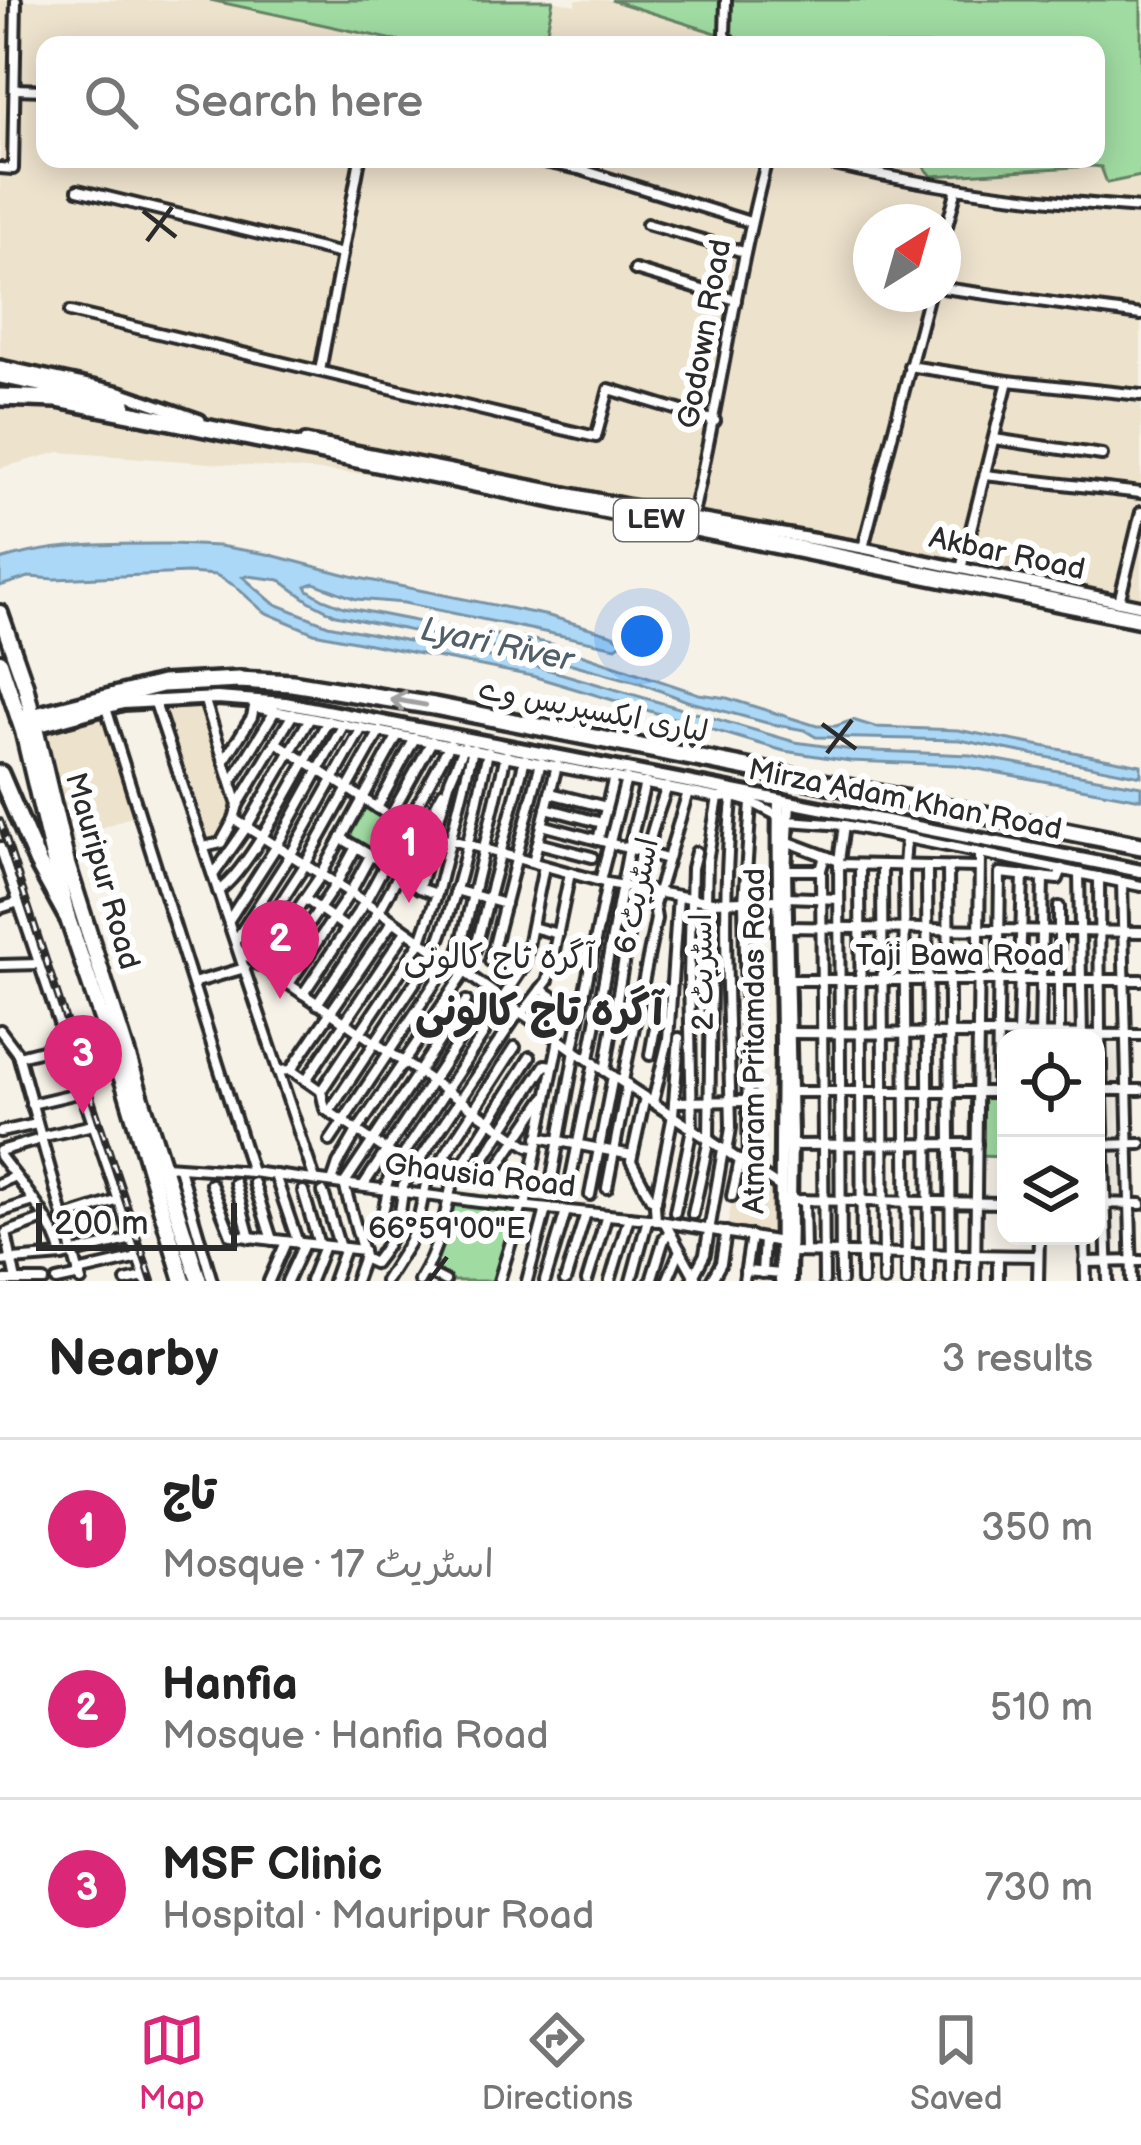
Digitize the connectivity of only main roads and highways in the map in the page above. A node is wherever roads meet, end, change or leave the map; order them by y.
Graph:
1 (0, 370) edge
2 (0, 397) edge
3 (172, 421) junction
4 (0, 613) edge
5 (1141, 619) edge
6 (0, 662) edge
7 (17, 687) junction
8 (152, 694) junction
9 (28, 723) junction
10 (0, 774) edge
11 (784, 802) junction
12 (783, 819) junction
13 (1141, 846) edge
14 (1141, 871) edge
15 (781, 898) junction
16 (67, 916) junction
17 (784, 1279) edge
18 (183, 1281) edge
19 (200, 1281) edge

1 - 3 highway, LEW
2 - 3 highway, LEW
3 - 5 highway, LEW
4 - 7 highway, Mauripur Road
6 - 7 highway, Mauripur Road
7 - 9 highway, Mauripur Road
8 - 9 highway, لیاری ایکسپریس وے
8 - 9 main road, Mirza Adam Khan Road
8 - 11 main road, Mirza Adam Khan Road
13 -> 8 highway, لیاری ایکسپریس وے
9 - 16 highway, Mauripur Road
9 - 19 highway, Mauripur Road
10 - 16 highway
11 - 12 main road, Atmaram Pritamdas Road
11 - 14 main road, Mirza Adam Khan Road
12 - 15 main road, Atmaram Pritamdas Road
12 - 15 main road, Atmaram Pritamdas Road
15 - 17 main road, Atmaram Pritamdas Road
16 - 18 highway, Mauripur Road

